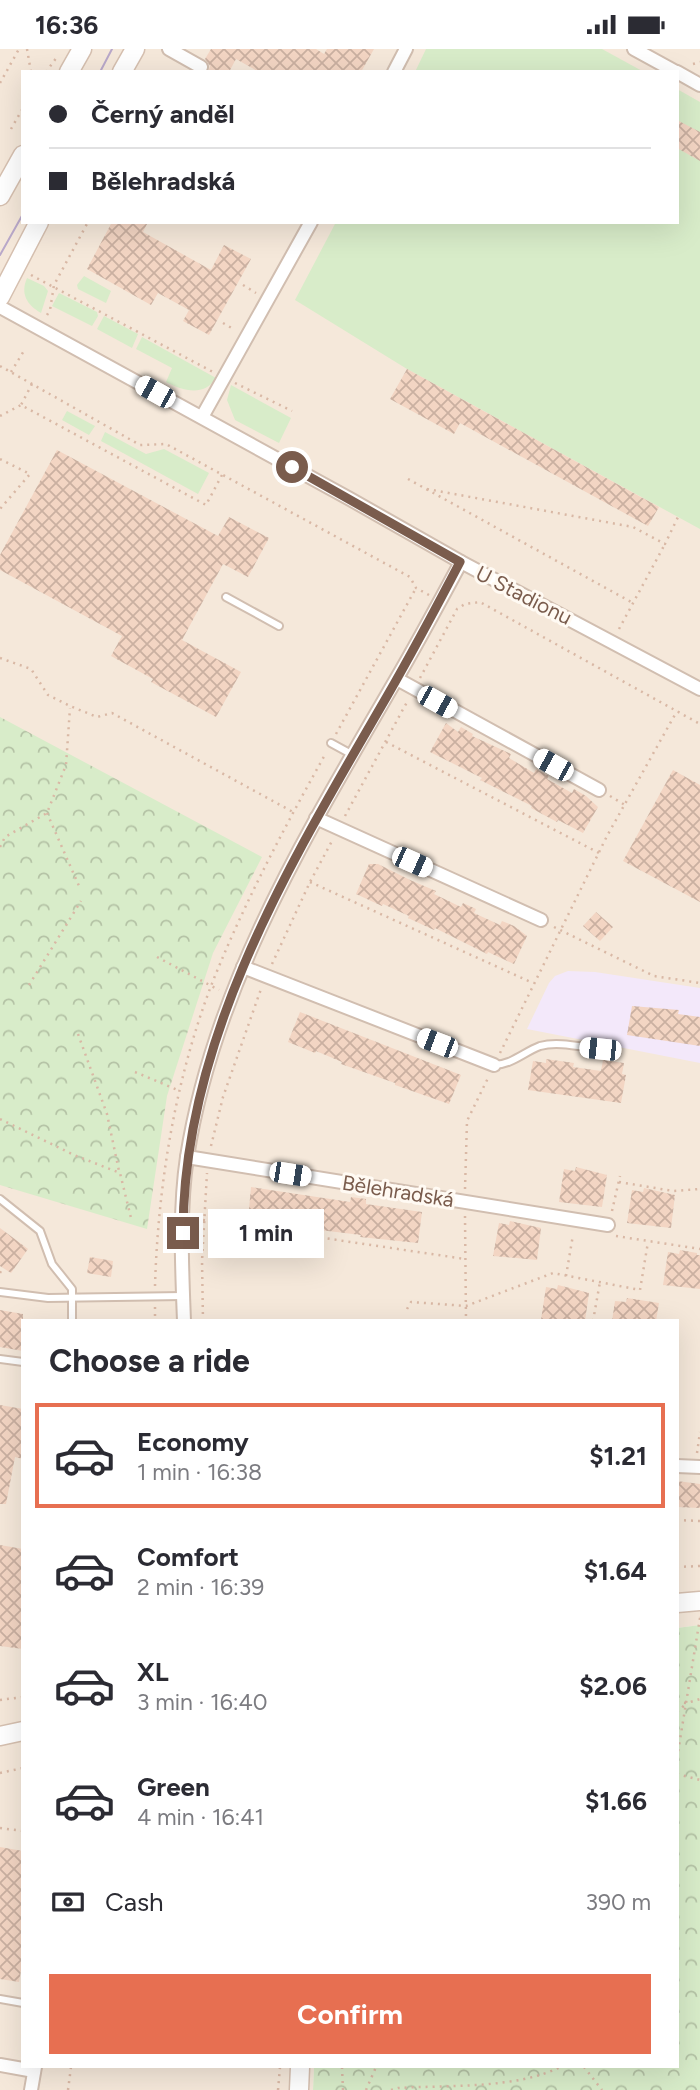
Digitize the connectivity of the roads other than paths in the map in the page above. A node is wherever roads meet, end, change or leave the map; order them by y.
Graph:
1 (82, 49) edge
2 (135, 49) edge
3 (169, 49) edge
4 (407, 49) edge
5 (634, 49) edge
6 (201, 67) dead end
7 (70, 70) edge
8 (123, 70) edge
9 (395, 70) edge
10 (673, 70) edge
11 (679, 73) edge
12 (700, 85) edge
13 (21, 159) edge
14 (0, 196) edge
15 (39, 224) edge
16 (310, 224) edge
17 (0, 297) edge
18 (0, 307) edge
19 (202, 417) junction
20 (460, 562) junction
21 (226, 597) dead end
22 (279, 626) dead end
23 (397, 679) junction
24 (700, 689) edge
25 (331, 743) dead end
26 (353, 755) junction
27 (599, 790) dead end
28 (316, 818) junction
29 (541, 920) dead end
30 (243, 967) junction
31 (600, 1049) dead end
32 (494, 1065) joint
33 (187, 1157) junction
34 (0, 1199) edge
35 (608, 1226) road end
36 (0, 1291) edge
37 (184, 1296) junction
38 (73, 1298) junction
39 (72, 1319) edge
40 (184, 1319) edge
41 (0, 1359) edge
42 (21, 1362) edge
43 (679, 1467) edge
44 (698, 1467) edge
45 (700, 1601) edge
46 (679, 1603) edge
47 (21, 1731) edge
48 (0, 1736) edge
49 (0, 2000) edge
50 (21, 2003) edge
51 (0, 2065) edge
52 (21, 2067) edge
53 (300, 2068) edge
54 (35, 2069) edge
55 (31, 2090) edge
56 (299, 2090) edge

1 - 7 street
2 - 8 street
3 - 6 street
4 - 9 street
5 - 10 street
11 - 12 street
13 - 14 street
15 - 17 street
16 - 19 street
18 - 19 street, U Stadionu
19 - 20 street, U Stadionu
20 - 23 street
20 - 24 street, U Stadionu
21 - 22 lane
23 - 26 street
23 - 27 street
25 - 26 lane
26 - 28 street
28 - 29 street
28 - 30 street
30 - 32 street
30 - 33 street
31 - 32 lane
33 - 35 street, Bělehradská
33 - 37 street
34 - 38 lane
36 - 38 lane
37 - 38 lane
37 - 40 street
38 - 39 lane
41 - 42 lane
43 - 44 street
45 - 46 street
47 - 48 street
49 - 50 lane
51 - 52 street
53 - 56 street
54 - 55 street

